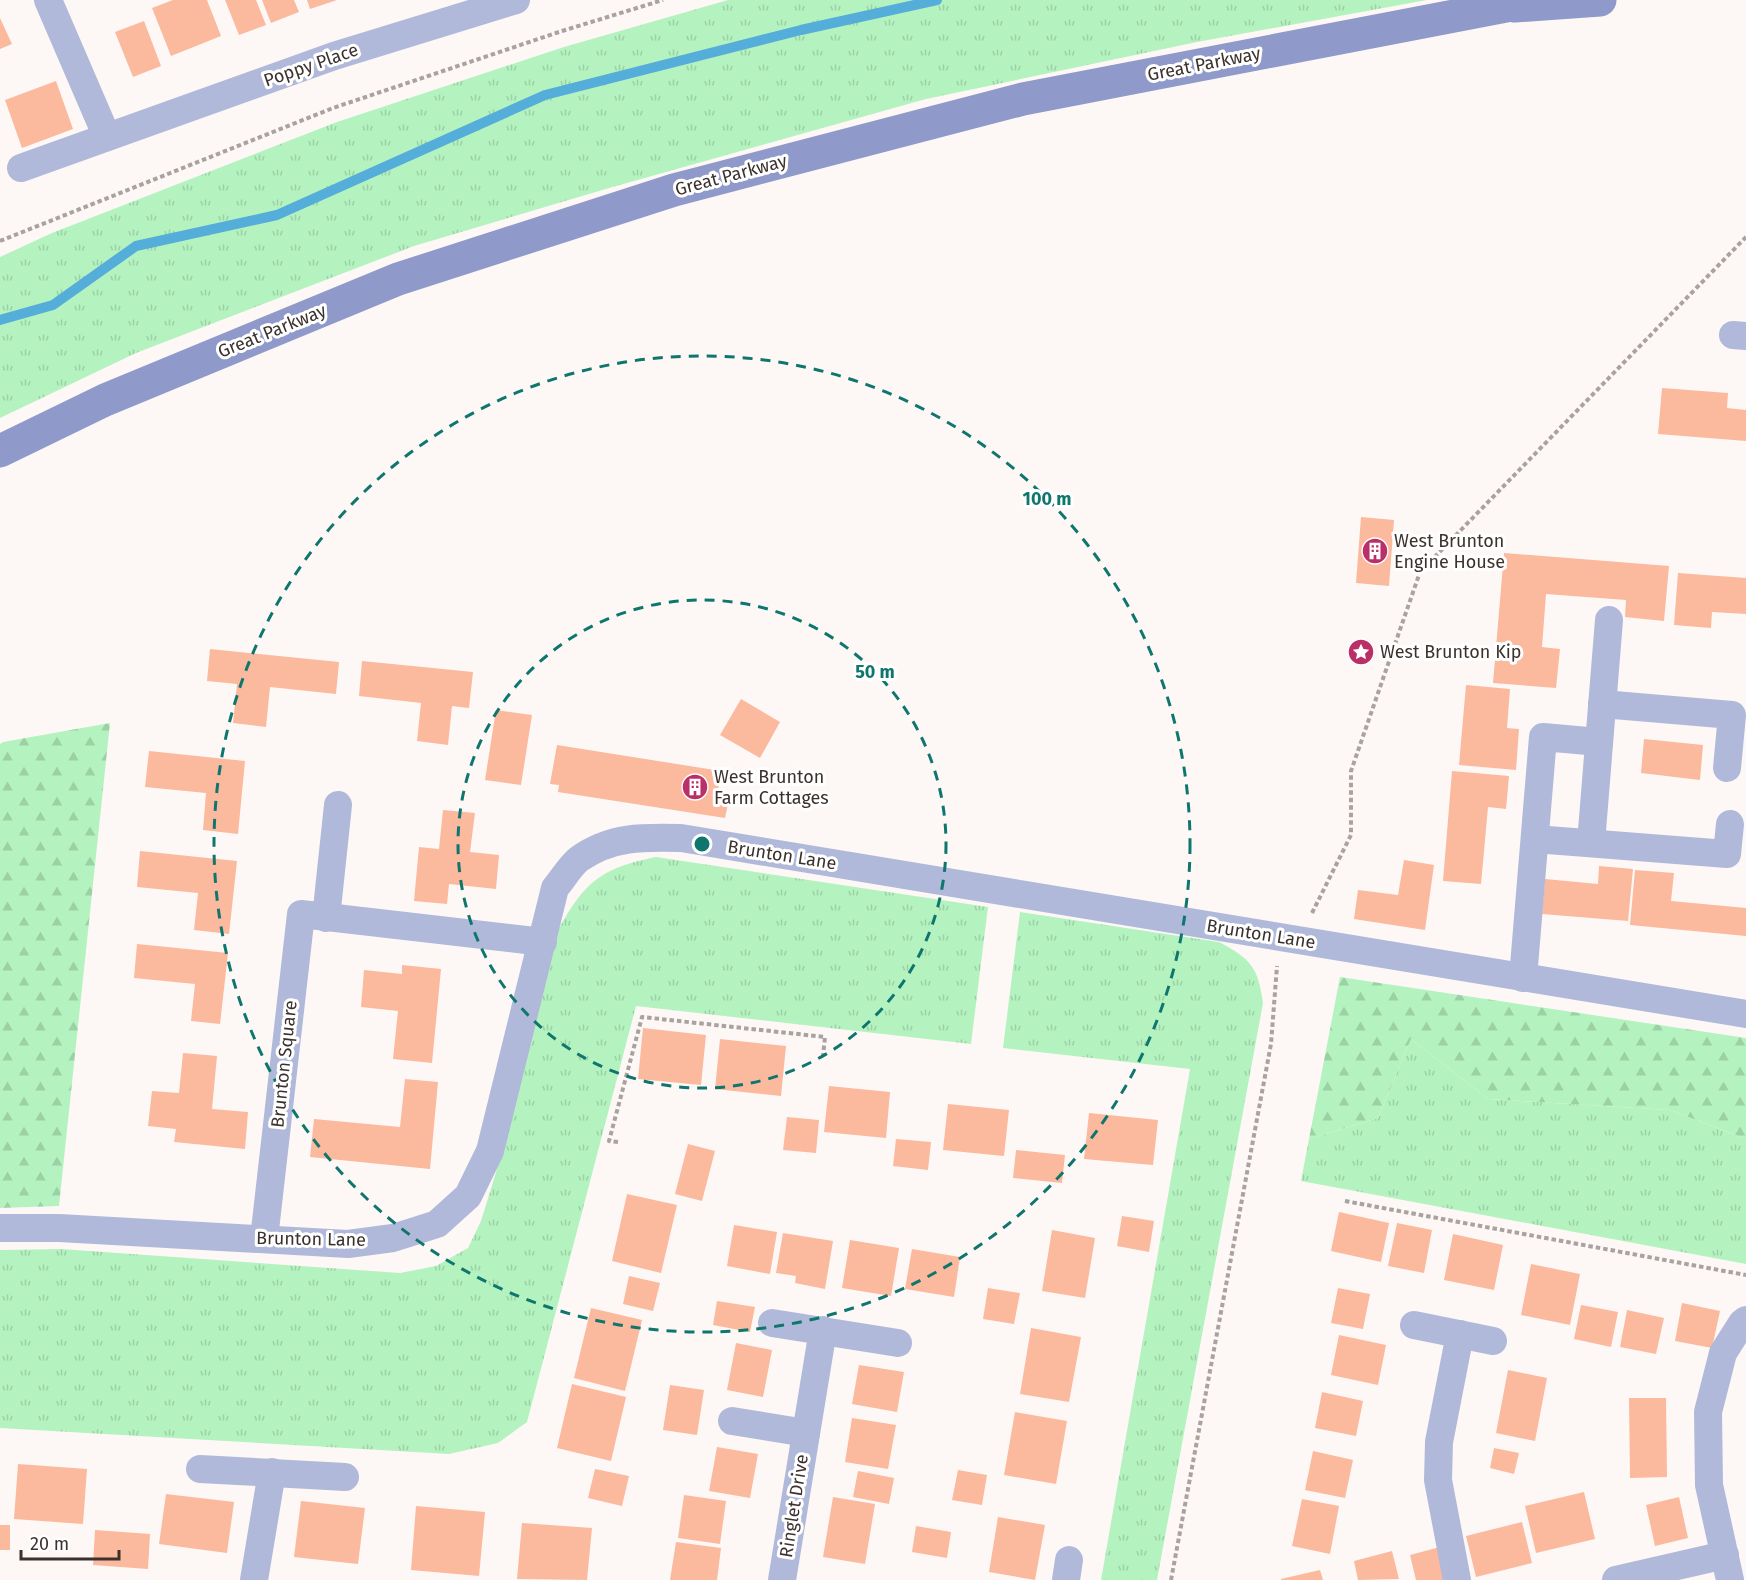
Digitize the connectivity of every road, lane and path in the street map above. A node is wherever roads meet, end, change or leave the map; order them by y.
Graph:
1 (48, 0) edge
2 (516, 0) edge
3 (663, 0) edge
4 (1537, 0) edge
5 (1600, 0) edge
6 (1496, 8) junction
7 (107, 137) junction
8 (21, 168) dead end
9 (1746, 237) edge
10 (0, 241) edge
11 (0, 452) edge
12 (1609, 620) dead end
13 (1602, 704) junction
14 (1599, 742) junction
15 (1727, 768) dead end
16 (338, 805) dead end
17 (1730, 824) dead end
18 (1535, 839) junction
19 (1590, 843) junction
20 (326, 918) junction
21 (1289, 939) junction
22 (543, 942) junction
23 (1523, 978) junction
24 (1746, 1014) edge
25 (823, 1056) dead end
26 (618, 1142) dead end
27 (1345, 1201) dead end
28 (0, 1228) edge
29 (264, 1239) junction
30 (1746, 1275) edge
31 (1746, 1320) edge
32 (772, 1323) dead end
33 (1414, 1325) dead end
34 (823, 1330) junction
35 (1460, 1334) junction
36 (1493, 1341) dead end
37 (898, 1342) dead end
38 (732, 1421) dead end
39 (806, 1432) junction
40 (200, 1469) dead end
41 (272, 1472) junction
42 (345, 1477) dead end
43 (1727, 1568) edge
44 (254, 1580) edge
45 (782, 1580) edge
46 (1171, 1580) edge
47 (1457, 1580) edge
48 (1616, 1580) edge

1 - 7 street
2 - 7 street, Poppy Place
3 - 10 path
4 - 6 street, Great Parkway
5 - 6 street, Great Parkway
6 - 11 street, Great Parkway
7 - 8 street, Poppy Place
9 - 21 path
12 - 13 street
13 - 14 street
13 - 15 street
14 - 18 street
14 - 19 street
16 - 20 street
17 - 19 street
18 - 19 street
18 - 23 street
20 - 22 street, Brunton Square
20 - 29 street, Brunton Square
21 - 22 street, Brunton Lane
21 - 23 street, Brunton Lane
21 - 46 path
22 - 29 street, Brunton Lane
23 - 24 street, Brunton Lane
25 - 26 path
27 - 30 path
28 - 29 street, Brunton Lane
31 - 43 street
32 - 34 street
33 - 35 street
34 - 37 street
34 - 39 street, Ringlet Drive
35 - 36 street
35 - 47 street
38 - 39 street, Ringlet Drive
39 - 45 street, Ringlet Drive
40 - 41 street
41 - 42 street
41 - 44 street
43 - 48 street

